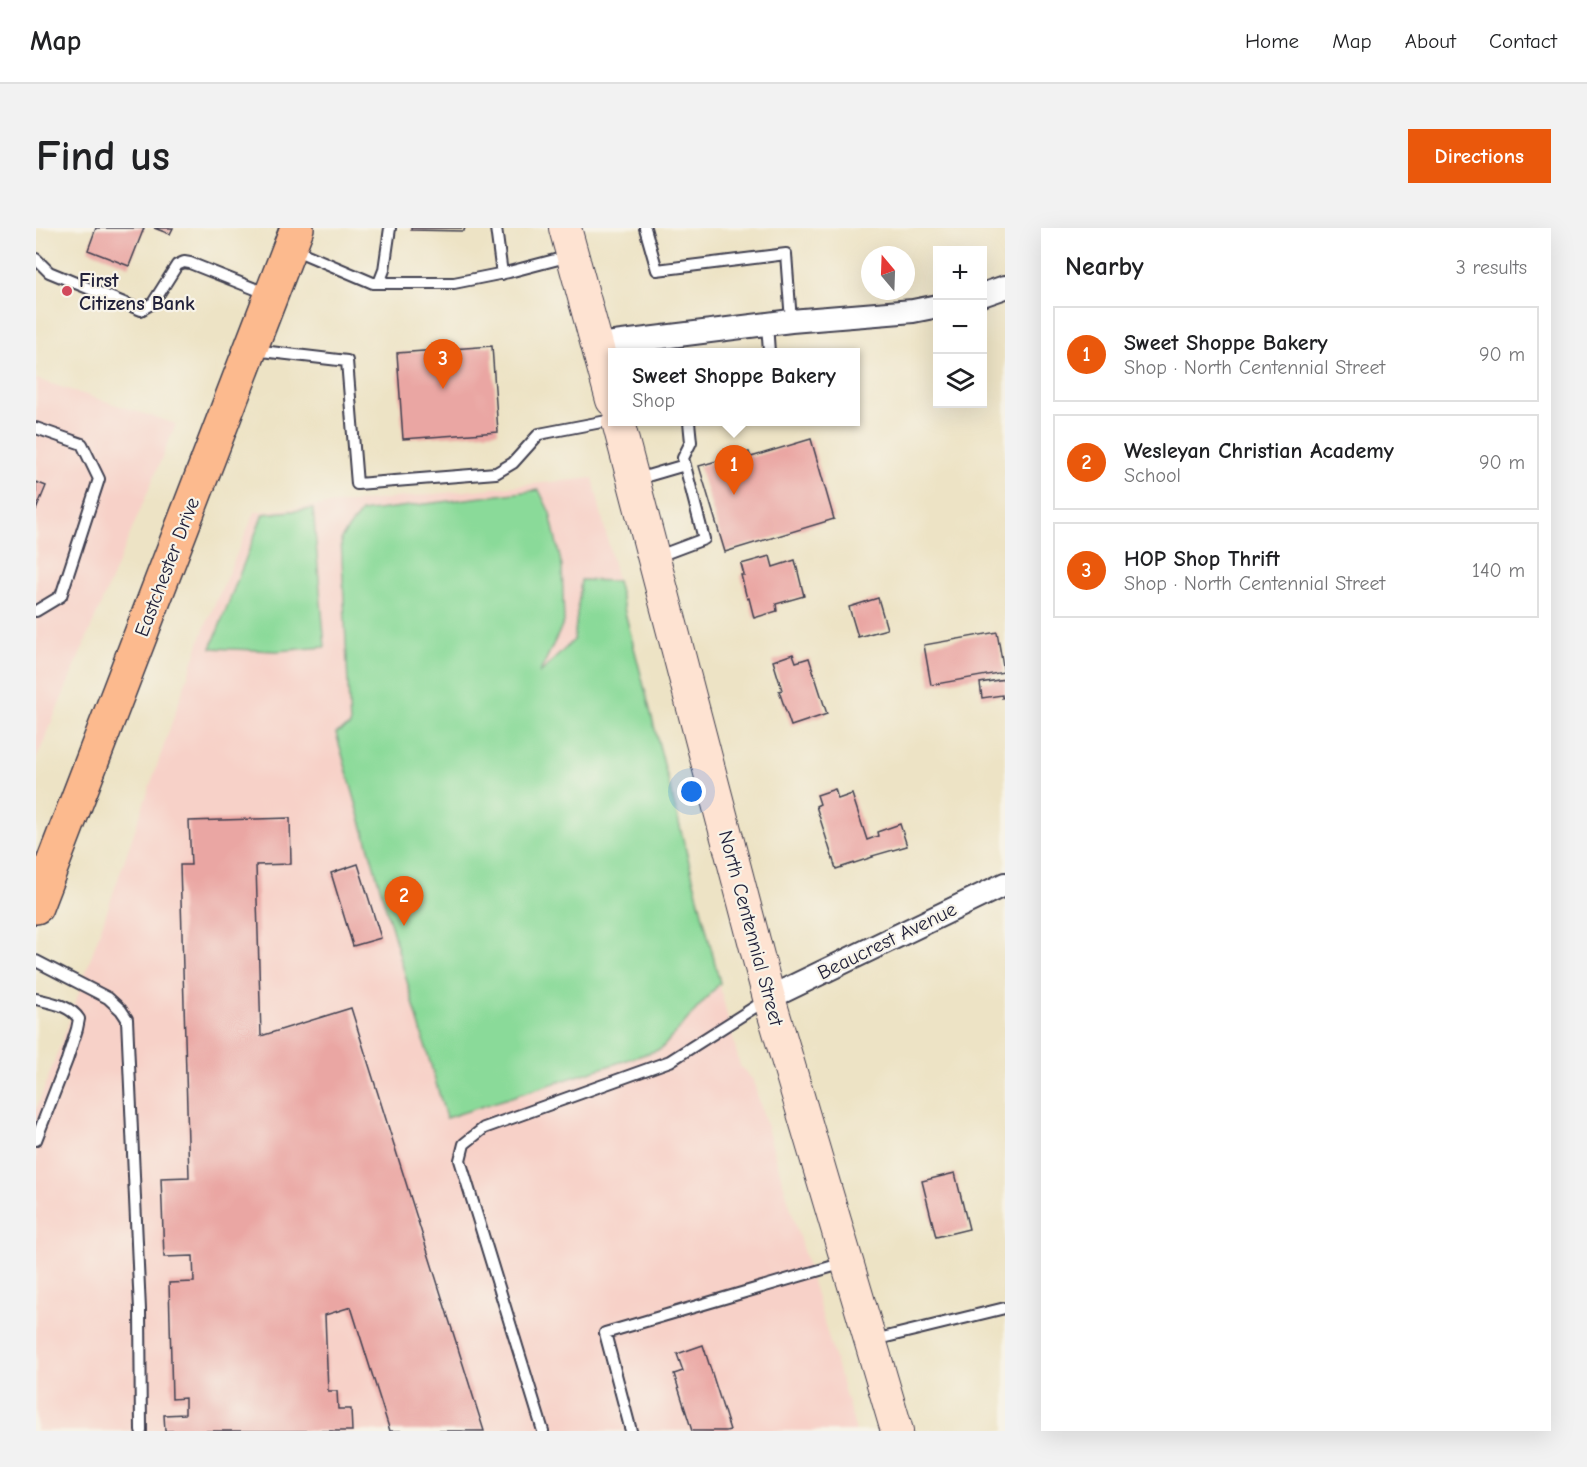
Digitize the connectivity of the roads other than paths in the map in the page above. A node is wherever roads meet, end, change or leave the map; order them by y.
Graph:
1 (390, 228) edge
2 (496, 228) edge
3 (645, 228) edge
4 (294, 238) edge
5 (569, 242) edge
6 (36, 259) edge
7 (502, 274) junction
8 (379, 283) junction
9 (1005, 287) edge
10 (987, 293) edge
11 (271, 295) junction
12 (933, 307) edge
13 (791, 321) junction
14 (767, 324) junction
15 (598, 345) junction
16 (769, 348) edge
17 (250, 350) junction
18 (608, 384) edge
19 (608, 421) edge
20 (619, 426) edge
21 (689, 426) edge
22 (36, 428) edge
23 (685, 465) junction
24 (634, 480) junction
25 (654, 557) junction
26 (36, 611) edge
27 (1005, 884) edge
28 (36, 907) edge
29 (36, 961) edge
30 (769, 998) junction
31 (36, 999) edge
32 (36, 1140) edge
33 (847, 1263) junction
34 (1005, 1308) edge
35 (870, 1341) junction
36 (141, 1431) edge
37 (543, 1431) edge
38 (631, 1431) edge
39 (897, 1431) edge

1 - 8 lane
2 - 7 lane
3 - 13 lane
4 - 8 lane
4 - 11 main road, Eastchester Drive
5 - 7 lane
5 - 15 main road
6 - 11 lane
7 - 8 lane
9 - 10 street
11 - 17 main road, Eastchester Drive
12 - 13 street
13 - 14 street
14 - 15 street
14 - 16 lane
15 - 18 main road
17 - 19 lane
17 - 28 main road, Eastchester Drive
20 - 24 main road, North Centennial Street
21 - 23 lane
22 - 26 lane
23 - 24 lane
23 - 25 lane
24 - 25 main road, North Centennial Street
25 - 30 main road, North Centennial Street
27 - 30 street, Beaucrest Avenue
29 - 36 lane
30 - 33 main road, North Centennial Street
30 - 37 lane
31 - 32 lane
33 - 35 main road, North Centennial Street
33 - 38 lane
34 - 35 lane
35 - 39 main road, North Centennial Street

